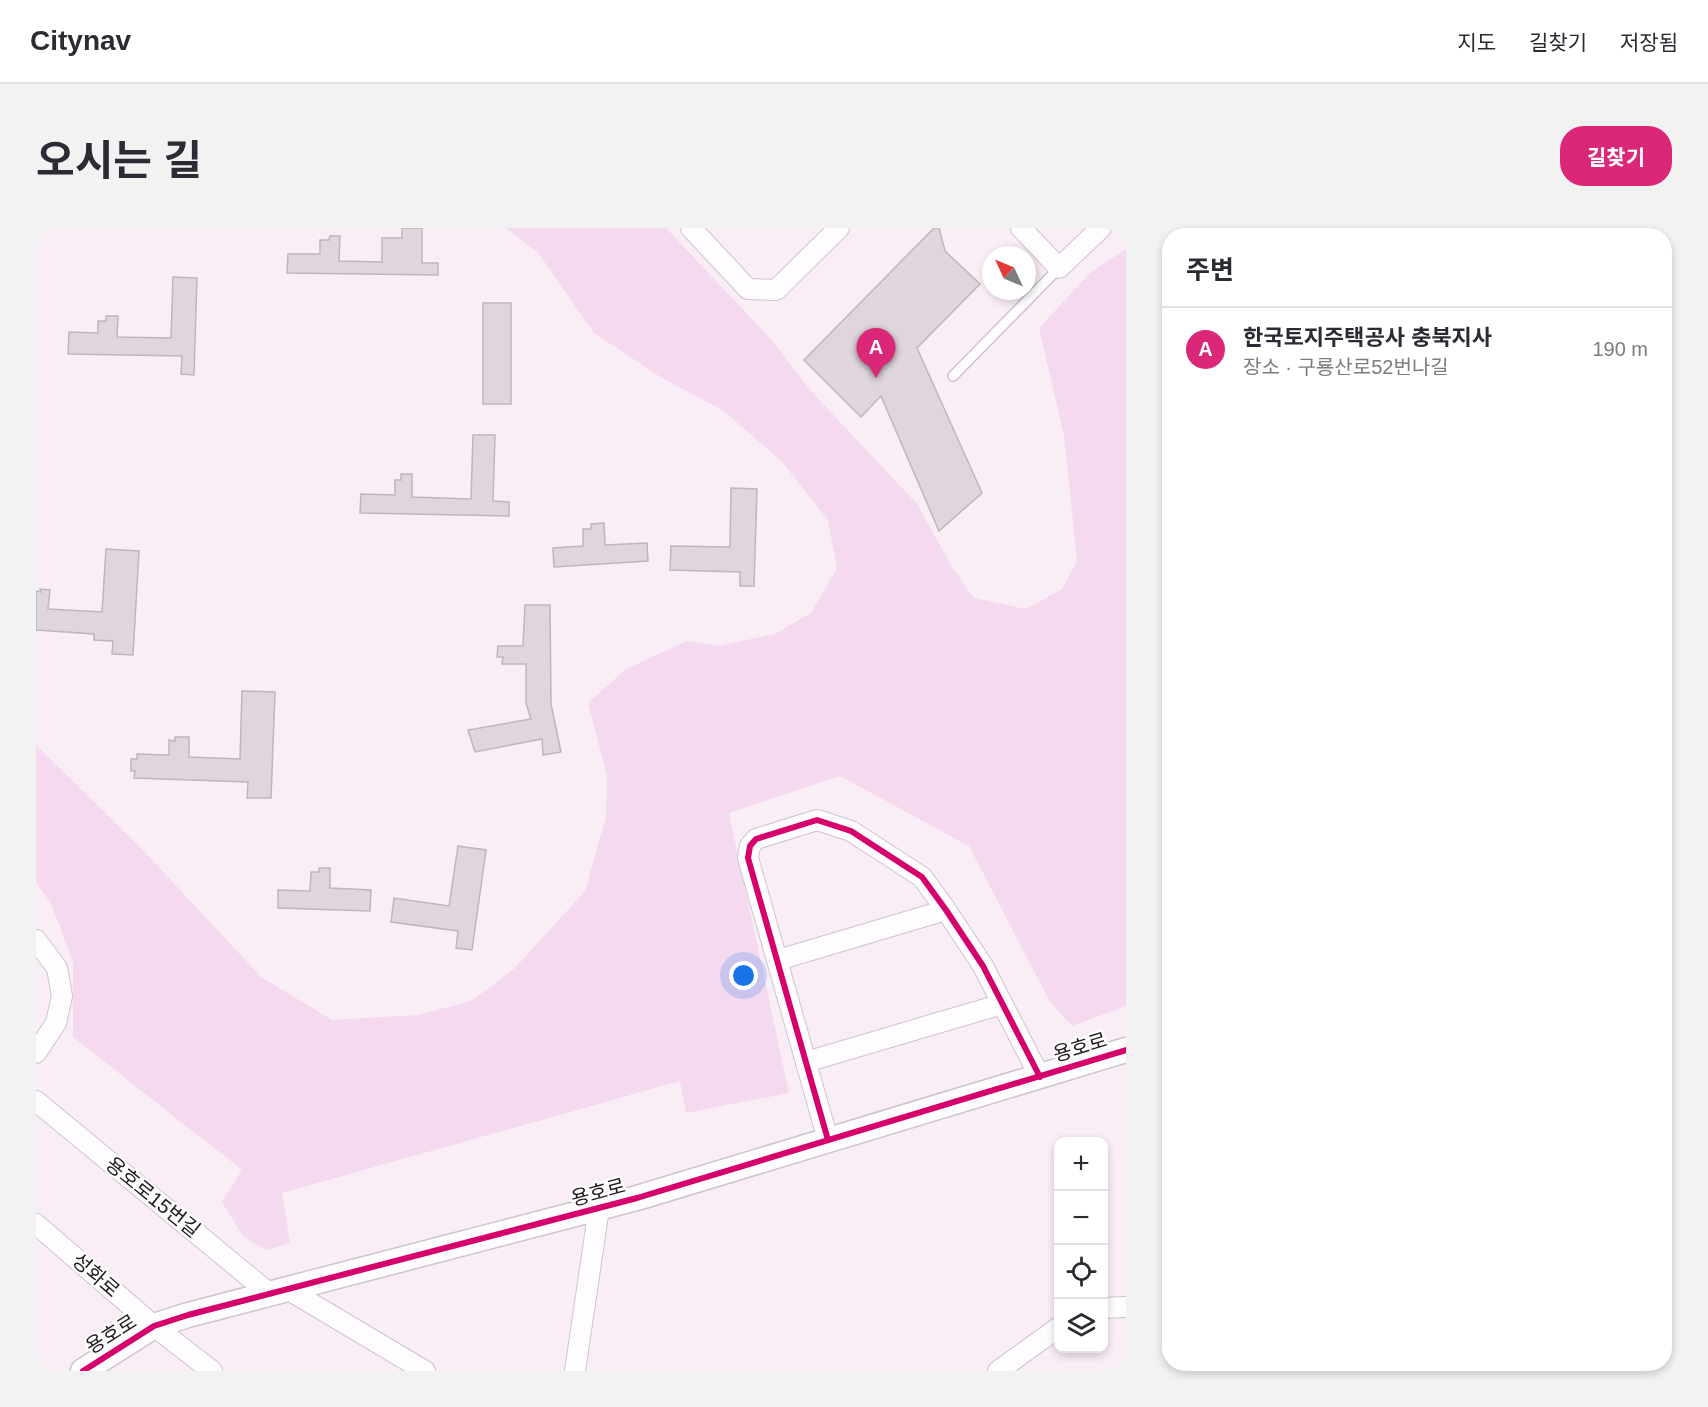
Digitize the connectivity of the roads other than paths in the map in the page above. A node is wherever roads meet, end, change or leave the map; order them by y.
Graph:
1 (691, 228) edge
2 (838, 228) edge
3 (1021, 228) edge
4 (1101, 228) edge
5 (1059, 268) junction
6 (953, 376) dead end
7 (946, 910) junction
8 (36, 940) edge
9 (778, 960) junction
10 (1002, 1004) junction
11 (1126, 1050) edge
12 (36, 1053) edge
13 (806, 1062) junction
14 (1040, 1077) junction
15 (36, 1101) edge
16 (828, 1140) junction
17 (599, 1208) junction
18 (36, 1224) edge
19 (279, 1291) junction
20 (1126, 1307) edge
21 (1108, 1308) edge
22 (154, 1326) junction
23 (1054, 1331) edge
24 (83, 1371) edge
25 (212, 1371) edge
26 (424, 1371) edge
27 (575, 1371) edge
28 (998, 1371) edge

1 - 2 street
3 - 5 street
4 - 5 street
5 - 6 lane
7 - 9 street
7 - 9 street
7 - 10 street
8 - 12 street
9 - 13 street
10 - 13 street
10 - 14 street
11 - 14 street, 용호로
13 - 16 street
14 - 16 street, 용호로
15 - 19 street, 용호로15번길
16 - 17 street, 용호로
17 - 19 street, 용호로
17 - 27 street
18 - 22 street, 성화로
19 - 22 street, 용호로
19 - 26 street, 용호로15번길
20 - 21 street
22 - 24 street, 용호로
22 - 25 street, 성화로
23 - 28 street

